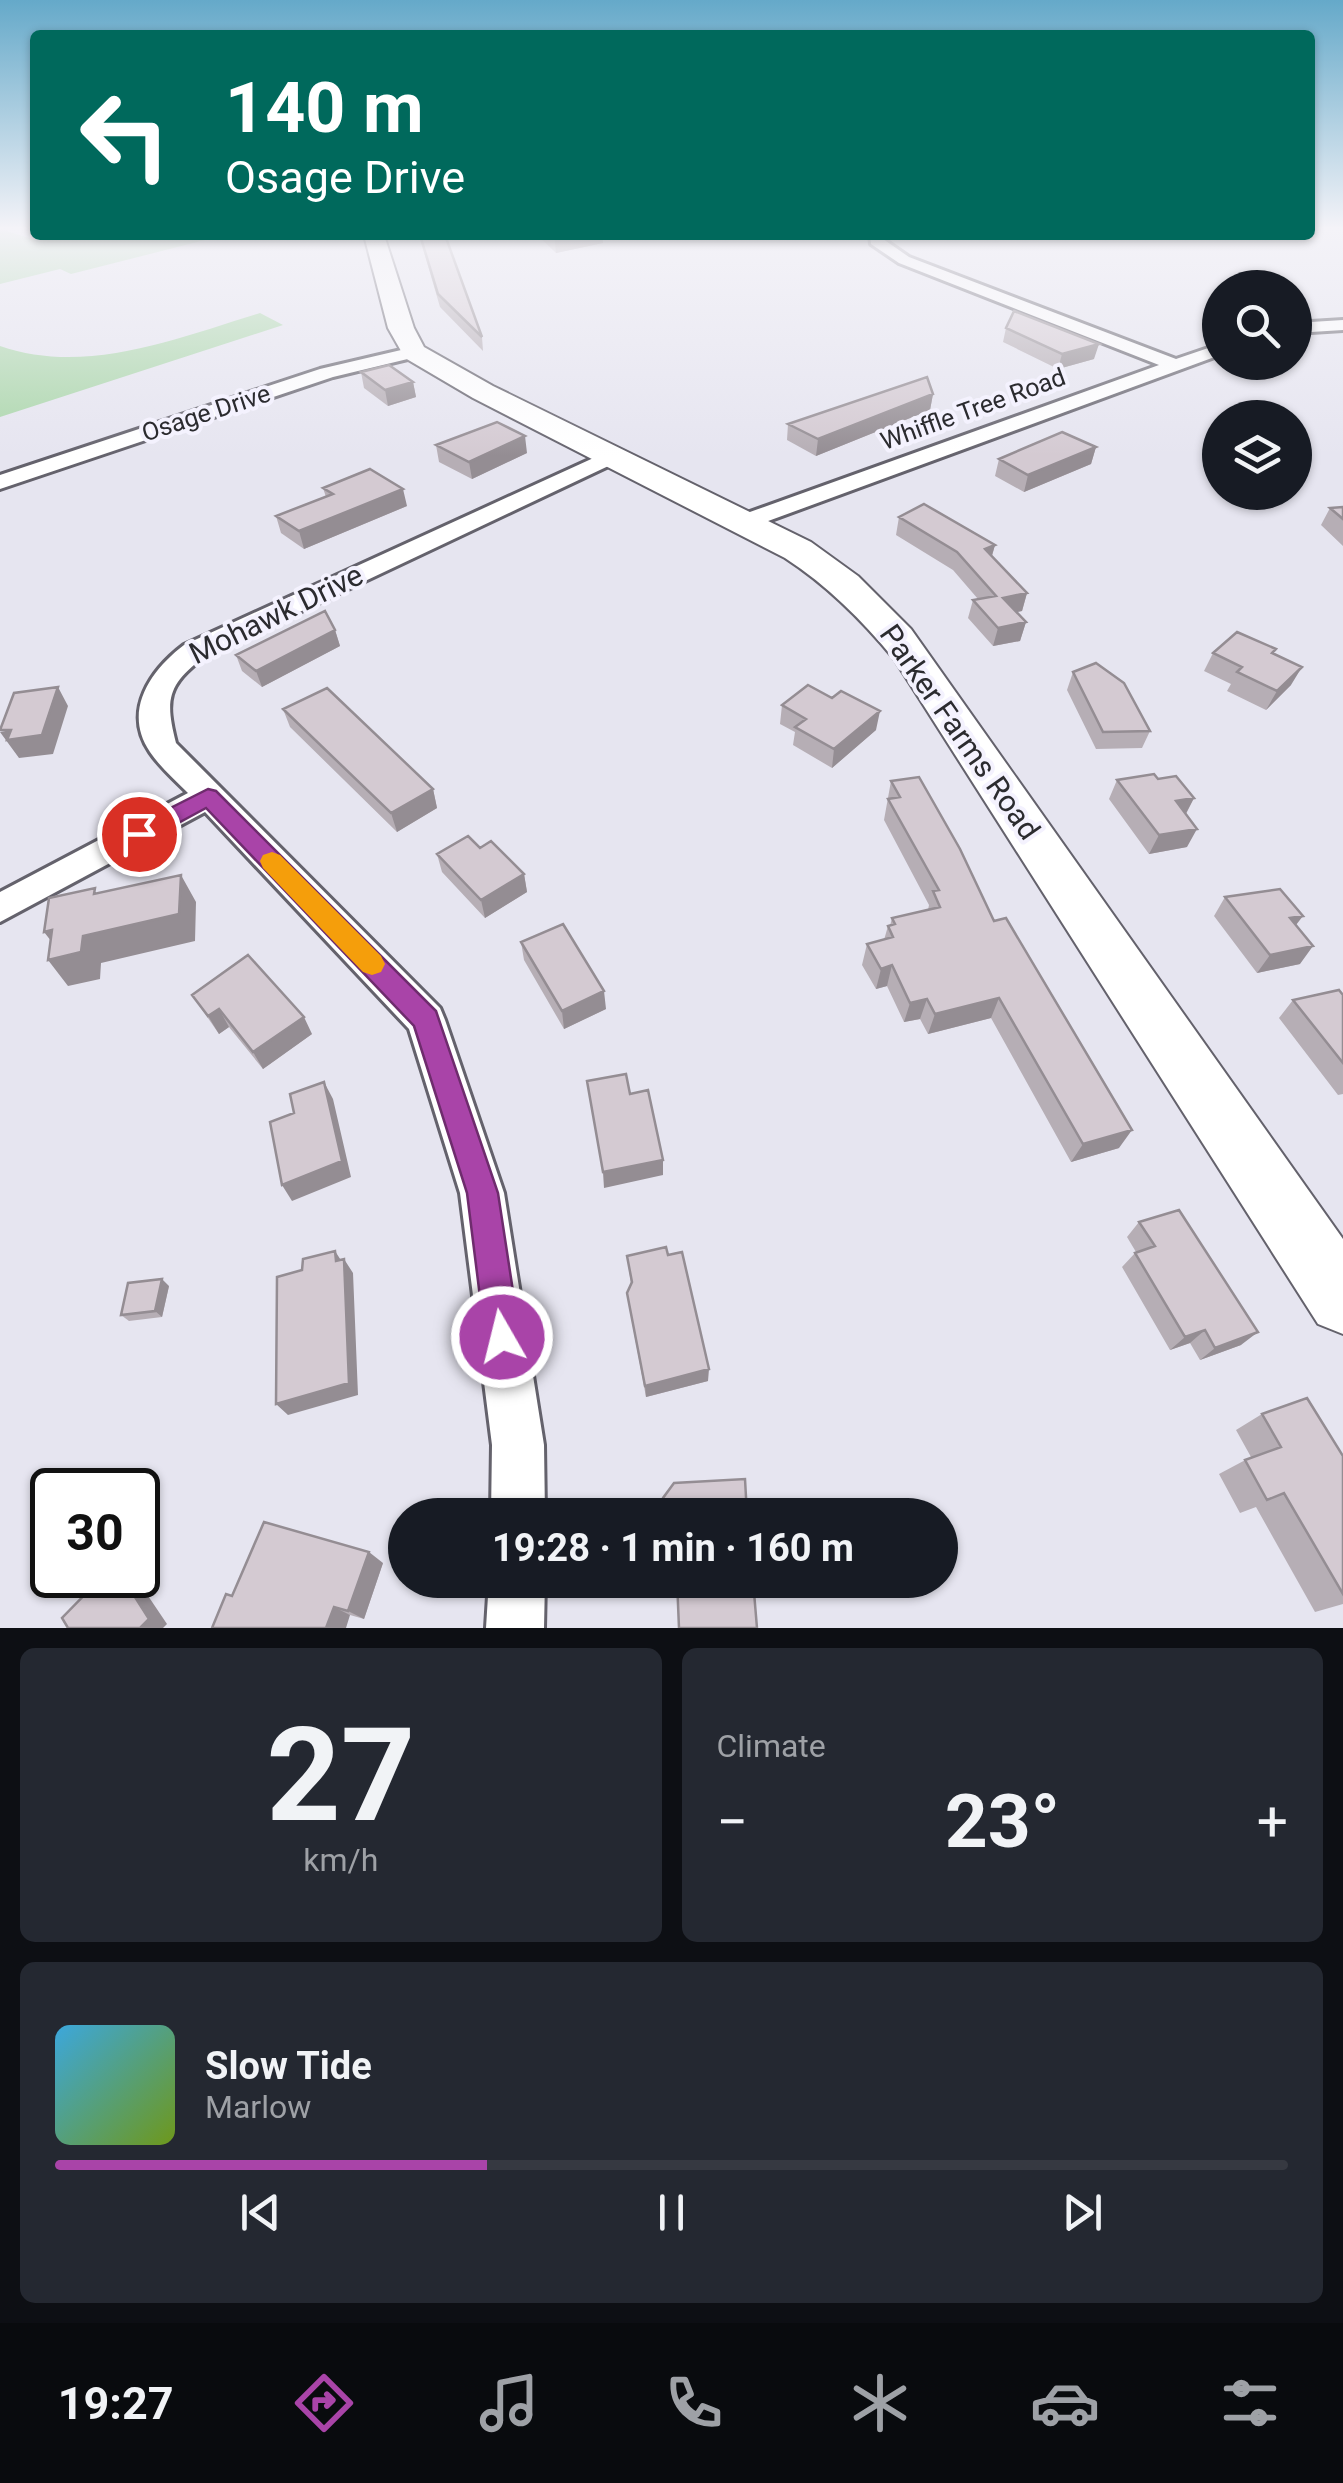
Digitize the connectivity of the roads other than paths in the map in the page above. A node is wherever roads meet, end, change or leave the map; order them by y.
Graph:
1 (393, 304) edge
2 (1018, 304) edge
3 (1343, 325) edge
4 (1312, 327) edge
5 (414, 352) junction
6 (1202, 355) edge
7 (1176, 365) junction
8 (610, 456) junction
9 (0, 482) edge
10 (744, 522) junction
11 (208, 796) junction
12 (0, 908) edge
13 (1343, 1298) edge
14 (518, 1498) edge
15 (517, 1598) edge
16 (515, 1628) edge

1 - 5 street
2 - 7 street
3 - 4 street
5 - 8 street, Parker Farms Road
5 - 9 street, Osage Drive
6 - 7 street, Whiffle Tree Road
7 - 10 street, Whiffle Tree Road
8 - 10 street, Parker Farms Road
8 - 11 street, Mohawk Drive
10 - 13 street, Parker Farms Road
11 - 12 street
11 - 14 street, Mohawk Drive
15 - 16 street

